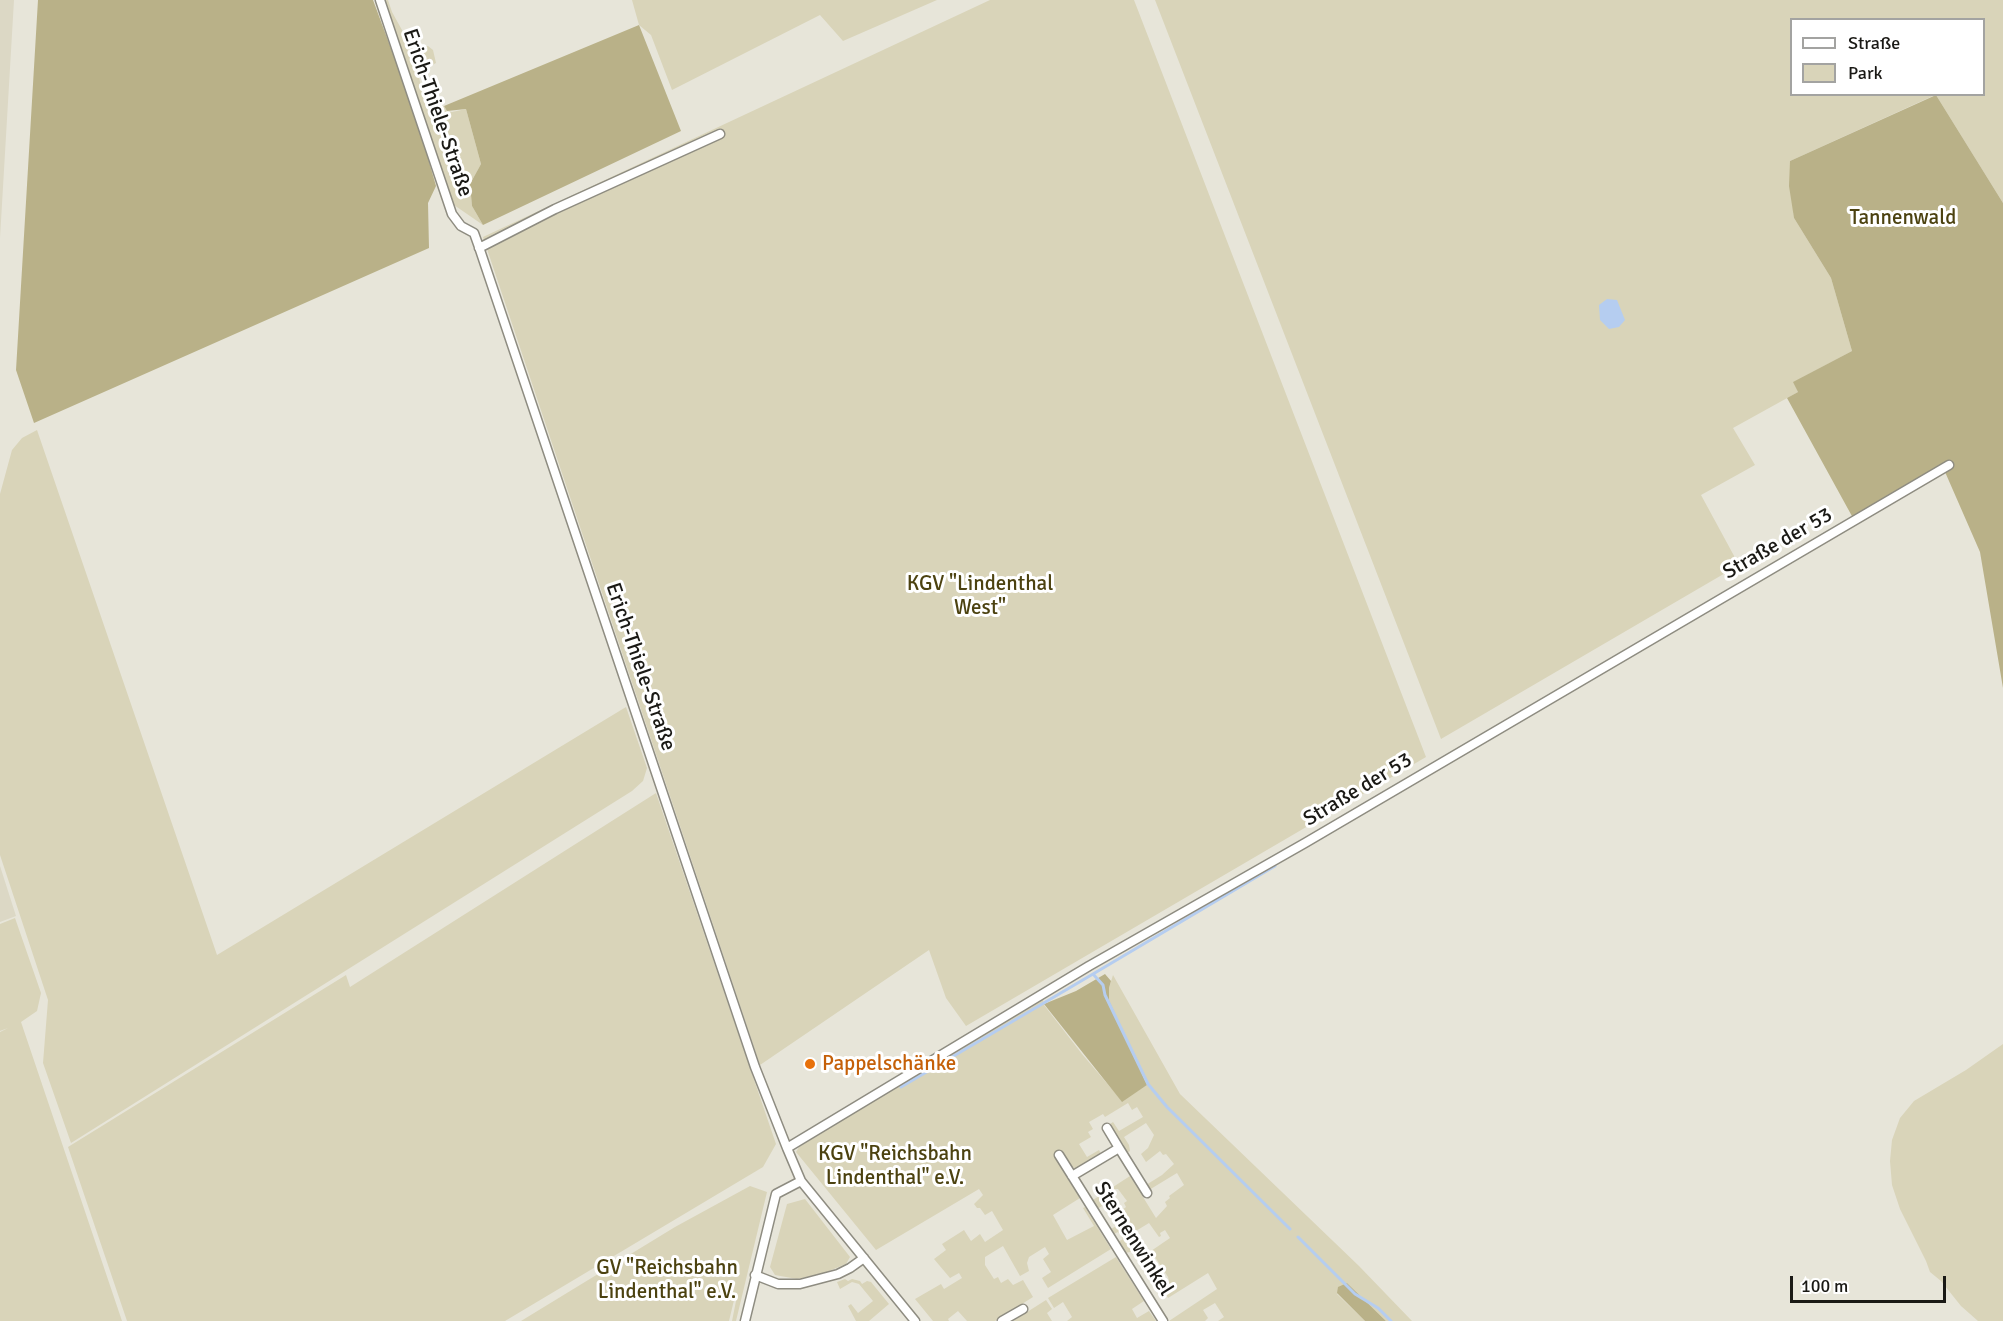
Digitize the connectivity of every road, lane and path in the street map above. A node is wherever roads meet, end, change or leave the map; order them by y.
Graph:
1 (380, 0) edge
2 (720, 134) dead end
3 (479, 248) junction
4 (1949, 465) dead end
5 (1107, 1128) dead end
6 (787, 1148) junction
7 (1119, 1148) junction
8 (1059, 1155) dead end
9 (1072, 1176) junction
10 (801, 1181) junction
11 (1146, 1193) dead end
12 (864, 1258) junction
13 (756, 1275) junction
14 (1023, 1309) dead end
15 (745, 1321) edge
16 (915, 1321) edge
17 (1002, 1321) edge
18 (1163, 1321) edge

1 - 3 street, Erich-Thiele-Straße
2 - 3 street
3 - 6 street, Erich-Thiele-Straße
4 - 6 street, Straße der 53
5 - 7 street, Sternenwinkel
6 - 10 street, Erich-Thiele-Straße
7 - 9 street, Sternenwinkel
7 - 11 street, Sternenwinkel
8 - 9 street, Sternenwinkel
9 - 18 street, Sternenwinkel
10 - 12 street, Erich-Thiele-Straße
10 - 13 street
12 - 13 street
12 - 16 street, Erich-Thiele-Straße
13 - 15 street
14 - 17 street

